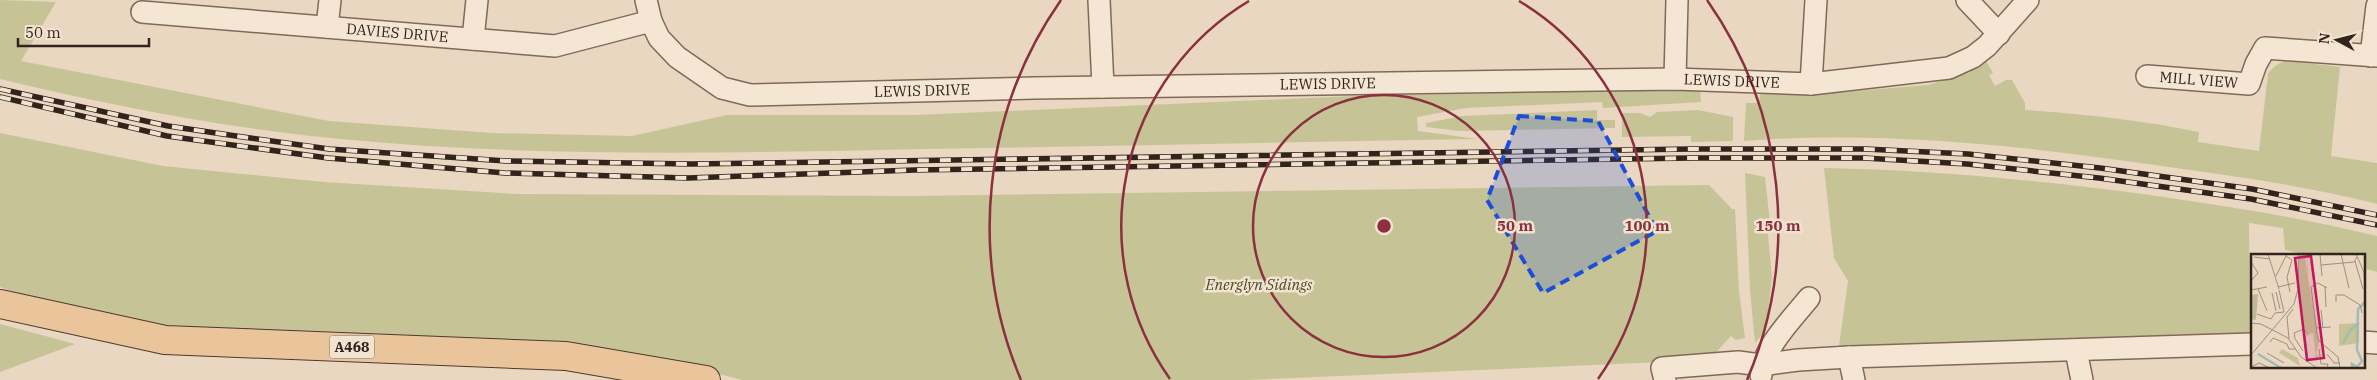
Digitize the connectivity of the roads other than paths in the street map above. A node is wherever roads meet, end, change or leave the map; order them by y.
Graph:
1 (330, 0) edge
2 (477, 0) edge
3 (646, 0) edge
4 (1099, 0) edge
5 (1677, 0) edge
6 (1816, 0) edge
7 (1967, 0) edge
8 (2028, 0) edge
9 (2377, 6) edge
10 (142, 12) dead end
11 (651, 21) junction
12 (327, 27) junction
13 (1999, 34) junction
14 (473, 39) junction
15 (2374, 56) edge
16 (2148, 76) dead end
17 (1675, 79) junction
18 (1811, 84) junction
19 (1103, 87) junction
20 (1808, 298) dead end
21 (0, 304) edge
22 (2364, 342) edge
23 (2377, 343) edge
24 (2251, 344) edge
25 (2076, 351) junction
26 (1849, 357) junction
27 (1761, 373) edge
28 (706, 380) edge
29 (1665, 380) edge
30 (1854, 380) edge
31 (2082, 380) edge

1 - 12 street
2 - 14 street
3 - 11 street, LEWIS DRIVE
4 - 19 street
5 - 17 street
6 - 18 street
7 - 13 street
8 - 13 street, LEWIS DRIVE
9 - 15 street
10 - 12 street, DAVIES DRIVE
11 - 14 street, DAVIES DRIVE
11 - 19 street, LEWIS DRIVE
12 - 14 street, DAVIES DRIVE
13 - 18 street, LEWIS DRIVE
15 - 16 street, MILL VIEW
17 - 18 street, LEWIS DRIVE
17 - 19 street, LEWIS DRIVE
20 - 27 street
21 - 28 main road, A468
22 - 23 street
24 - 25 street
25 - 26 street
25 - 31 street
26 - 27 street
26 - 30 street
27 - 29 street

